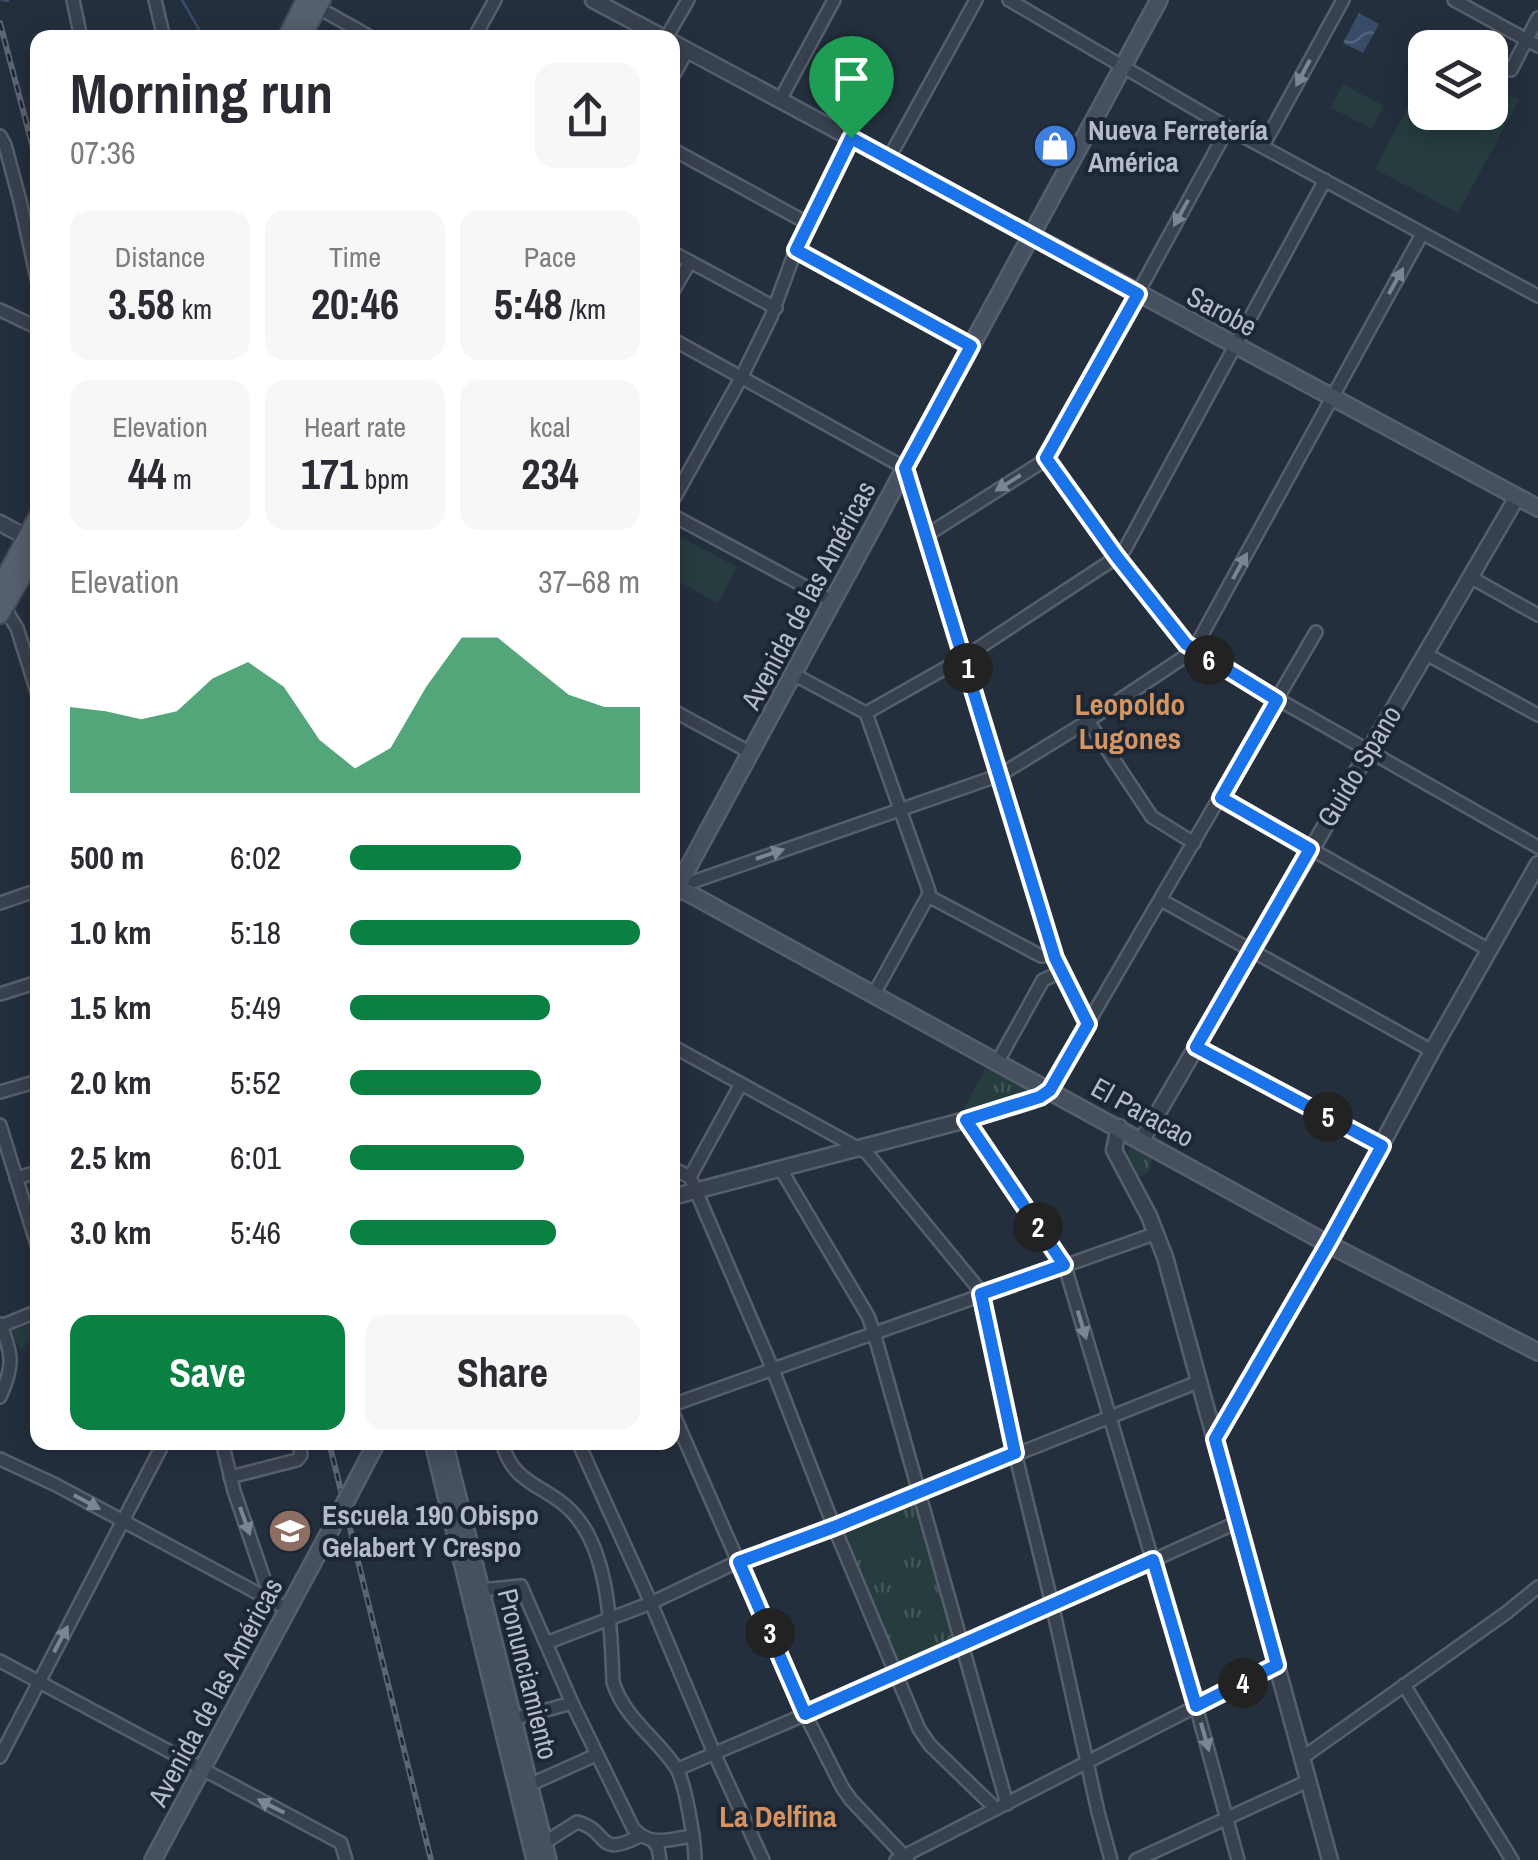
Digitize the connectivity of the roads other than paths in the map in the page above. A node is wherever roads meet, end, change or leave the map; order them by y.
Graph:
1 (75, 0) edge
2 (155, 0) edge
3 (495, 0) edge
4 (594, 0) edge
5 (688, 0) edge
6 (834, 0) edge
7 (976, 0) edge
8 (1010, 0) edge
9 (1160, 0) edge
10 (1343, 0) edge
11 (1454, 0) edge
12 (315, 2) edge
13 (1538, 18) edge
14 (80, 30) edge
15 (162, 30) edge
16 (293, 30) edge
17 (304, 30) edge
18 (359, 30) edge
19 (478, 30) edge
20 (650, 30) edge
21 (670, 30) edge
22 (1532, 43) edge
23 (680, 46) edge
24 (687, 50) junction
25 (680, 63) edge
26 (1123, 66) junction
27 (1511, 70) dead end
28 (780, 100) junction
29 (1228, 128) junction
30 (0, 136) edge
31 (851, 138) junction
32 (1263, 146) junction
33 (680, 153) edge
34 (889, 158) junction
35 (1325, 180) junction
36 (809, 224) junction
37 (1422, 234) junction
38 (1031, 235) junction
39 (30, 247) edge
40 (796, 250) junction
41 (680, 256) edge
42 (690, 262) junction
43 (680, 279) edge
44 (1138, 294) junction
45 (1538, 296) edge
46 (776, 308) junction
47 (0, 310) edge
48 (30, 324) edge
49 (680, 344) edge
50 (971, 346) junction
51 (1234, 346) junction
52 (741, 378) junction
53 (1332, 398) junction
54 (1046, 458) junction
55 (905, 468) junction
56 (680, 488) edge
57 (1517, 496) junction
58 (1538, 508) edge
59 (680, 519) edge
60 (0, 523) edge
61 (927, 535) junction
62 (30, 540) edge
63 (30, 547) edge
64 (30, 551) edge
65 (1117, 557) junction
66 (1470, 577) junction
67 (0, 588) edge
68 (832, 601) junction
69 (2, 611) edge
70 (1538, 615) edge
71 (1316, 632) dead end
72 (1194, 651) junction
73 (1426, 654) junction
74 (965, 657) junction
75 (30, 669) edge
76 (793, 674) junction
77 (1277, 700) junction
78 (866, 713) junction
79 (680, 714) edge
80 (1538, 715) edge
81 (1088, 721) junction
82 (1368, 750) junction
83 (750, 752) junction
84 (1000, 775) junction
85 (1221, 798) junction
86 (900, 809) junction
87 (1194, 843) junction
88 (1538, 847) edge
89 (1310, 849) junction
90 (1538, 864) edge
91 (680, 878) edge
92 (680, 887) edge
93 (680, 892) edge
94 (30, 893) edge
95 (928, 896) junction
96 (1161, 900) junction
97 (0, 903) edge
98 (1251, 950) junction
99 (1489, 950) junction
100 (1054, 954) junction
101 (1061, 972) junction
102 (30, 985) edge
103 (0, 994) edge
104 (874, 994) junction
105 (1088, 1024) junction
106 (1196, 1047) junction
107 (680, 1050) edge
108 (1432, 1051) junction
109 (998, 1061) junction
110 (30, 1083) edge
111 (741, 1084) junction
112 (1050, 1090) junction
113 (0, 1092) edge
114 (966, 1120) junction
115 (0, 1125) edge
116 (1119, 1128) junction
117 (1142, 1140) junction
118 (1382, 1146) junction
119 (860, 1148) junction
120 (780, 1168) junction
121 (30, 1174) edge
122 (680, 1174) edge
123 (16, 1178) junction
124 (693, 1184) junction
125 (680, 1192) edge
126 (30, 1223) edge
127 (1157, 1234) junction
128 (1328, 1244) junction
129 (1064, 1265) junction
130 (981, 1294) junction
131 (30, 1314) edge
132 (0, 1325) edge
133 (874, 1333) junction
134 (1538, 1352) edge
135 (773, 1370) junction
136 (1198, 1382) junction
137 (0, 1397) edge
138 (680, 1405) edge
139 (1110, 1417) junction
140 (680, 1426) edge
141 (1215, 1439) junction
142 (160, 1450) edge
143 (224, 1450) edge
144 (300, 1450) edge
145 (373, 1450) edge
146 (436, 1450) edge
147 (446, 1450) edge
148 (505, 1450) edge
149 (582, 1450) edge
150 (1015, 1453) junction
151 (0, 1459) edge
152 (230, 1477) junction
153 (919, 1493) junction
154 (124, 1521) junction
155 (1238, 1522) junction
156 (834, 1527) junction
157 (1153, 1560) junction
158 (739, 1562) junction
159 (1538, 1587) edge
160 (482, 1590) junction
161 (271, 1599) junction
162 (651, 1603) junction
163 (1052, 1604) junction
164 (289, 1610) junction
165 (611, 1618) junction
166 (546, 1642) junction
167 (961, 1646) junction
168 (0, 1661) edge
169 (1277, 1665) junction
170 (894, 1676) junction
171 (38, 1682) junction
172 (1404, 1685) junction
173 (572, 1703) junction
174 (1196, 1706) junction
175 (805, 1714) junction
176 (512, 1719) junction
177 (714, 1753) junction
178 (596, 1754) junction
179 (0, 1757) edge
180 (1302, 1758) junction
181 (1087, 1764) junction
182 (678, 1769) junction
183 (202, 1770) junction
184 (1308, 1781) junction
185 (530, 1785) junction
186 (1002, 1807) junction
187 (1227, 1816) junction
188 (640, 1836) junction
189 (692, 1836) junction
190 (544, 1842) junction
191 (654, 1842) junction
192 (902, 1859) edge
193 (154, 1860) edge
194 (346, 1860) edge
195 (535, 1860) edge
196 (548, 1860) edge
197 (660, 1860) edge
198 (695, 1860) edge
199 (763, 1860) edge
200 (1111, 1860) edge
201 (1136, 1860) edge
202 (1238, 1860) edge
203 (1330, 1860) edge
204 (1512, 1860) edge

1 - 14 street
2 - 15 street
3 - 19 street
4 - 20 street
5 - 21 street
6 - 28 street
7 - 34 street
8 - 26 street
9 - 26 main road, Avenida de las Américas
10 -> 32 street
11 - 22 street
12 - 16 main road
12 - 17 main road
12 - 18 street
13 - 22 street
22 - 27 street
23 - 24 street, Sarobe
24 - 25 street
24 - 28 street, Sarobe
26 - 29 street
26 - 38 main road, Avenida de las Américas
28 - 31 street, Sarobe
29 - 32 street
29 -> 44 street
30 - 39 street
31 - 34 street, Sarobe
31 - 36 street
32 - 35 street
33 - 36 street
34 - 38 street, Sarobe
35 - 37 street
35 - 51 street
36 - 40 street
37 - 45 street
53 -> 37 street
38 - 44 main road, Sarobe
38 - 50 main road, Avenida de las Américas
40 - 46 street
40 - 50 street
41 - 42 street
42 - 43 street
42 - 46 street
44 - 51 main road, Sarobe
44 - 54 street
46 - 52 street
47 - 48 street
49 - 52 street
50 - 55 main road, Avenida de las Américas
51 - 53 main road, Sarobe
51 - 65 street
52 - 55 street
52 - 56 street
53 - 57 main road, Sarobe
72 -> 53 street
54 -> 61 street
54 - 65 street
55 - 61 street
55 - 68 main road, Avenida de las Américas
57 - 58 main road, Sarobe
57 - 66 street, Guido Spano
59 - 68 street
60 - 62 street
61 - 74 street
63 - 67 main road
64 - 69 main road
65 - 72 street
65 - 74 street
66 - 70 street
66 - 73 street, Guido Spano
68 - 76 main road, Avenida de las Américas
69 - 75 street
71 - 77 street
72 - 77 street
72 - 81 street
73 - 80 street
73 - 82 street, Guido Spano
74 - 78 street
74 - 84 street
76 - 78 street
76 - 83 main road, Avenida de las Américas
77 - 82 street
77 - 85 street
78 - 86 street
79 - 83 street
81 - 84 street
81 - 87 street
82 - 88 street
82 - 89 street, Guido Spano
83 - 91 main road, Avenida de las Américas
84 - 86 street
84 - 100 street
85 - 87 street
85 - 89 street
92 -> 86 street
86 - 95 street
87 - 96 street
89 - 98 street, Guido Spano
89 - 99 street
90 - 99 street
93 - 104 main road, El Paracao
94 - 97 street
95 - 100 street
95 - 104 street
96 - 98 street
96 - 105 street
98 - 106 street, Guido Spano
98 - 108 street
99 - 108 street
100 - 101 street
101 - 105 street
101 - 109 street
102 - 103 street
104 - 109 main road, El Paracao
105 - 112 street
106 - 117 street, Guido Spano
106 - 118 street
107 - 111 street
108 - 118 street
109 - 112 main road, El Paracao
110 - 113 street
111 - 119 street
111 - 124 street
112 - 114 street
112 - 116 main road, El Paracao
114 - 119 street
114 - 129 street
115 - 123 street
116 - 117 main road, El Paracao
116 - 127 street
117 - 128 main road, El Paracao
118 - 128 street
119 - 120 street
119 - 130 street
120 - 124 street
120 - 133 street
121 - 123 street
122 - 124 street
123 - 126 street
124 - 125 street
124 - 135 street
127 - 129 street
127 - 136 street
128 - 134 main road, El Paracao
128 - 141 street
129 - 130 street
129 -> 139 street
130 - 133 street
130 - 150 street
131 - 132 street
132 - 137 street
133 - 135 street
133 - 153 street
135 - 138 street
135 - 156 street
136 - 139 street
136 - 141 street
139 - 150 street
139 - 157 street
140 - 158 street
141 - 155 street
142 - 154 street
143 - 152 street
144 - 152 street
145 - 164 main road, Avenida de las Américas, bridge
146 - 195 main road, Pronunciamiento
147 - 160 main road, Pronunciamiento
148 - 165 street
149 - 162 street
150 - 153 street
150 - 163 street
151 -> 154 street
152 -> 161 street
153 - 156 street
153 - 167 street
154 - 161 street
171 -> 154 street
155 - 157 street
155 - 169 street
156 - 158 street
156 - 170 street
157 - 163 street
157 - 174 street
158 - 162 street
158 - 175 street
159 - 172 street
160 - 166 street
160 - 176 main road, Pronunciamiento
161 - 164 street
162 - 165 street
162 - 177 street
163 - 167 street
163 - 181 street
164 - 183 main road, Avenida de las Américas
165 - 166 street
165 - 182 street
166 - 173 street
167 - 170 street
167 - 186 street
168 - 171 street
169 - 174 street
169 - 180 street
170 - 175 street
170 - 186 street
171 - 179 street
171 - 183 street
172 - 180 street
172 - 204 street
173 - 176 street
173 - 178 street
174 - 181 street
174 -> 187 street
175 - 177 street
175 - 192 street
176 - 185 main road, Pronunciamiento
177 - 182 street
177 - 199 street
178 - 185 street
178 - 188 street
180 - 184 street
181 - 186 street
181 - 200 street
182 - 189 street
183 - 193 main road, Avenida de las Américas
194 -> 183 street
184 - 187 street
184 - 203 street
185 - 190 main road, Pronunciamiento
186 - 192 street
187 - 201 street
187 - 202 street
188 - 190 street
188 - 191 street
189 - 191 street
189 - 198 street
190 - 196 main road, Pronunciamiento
191 - 197 street

